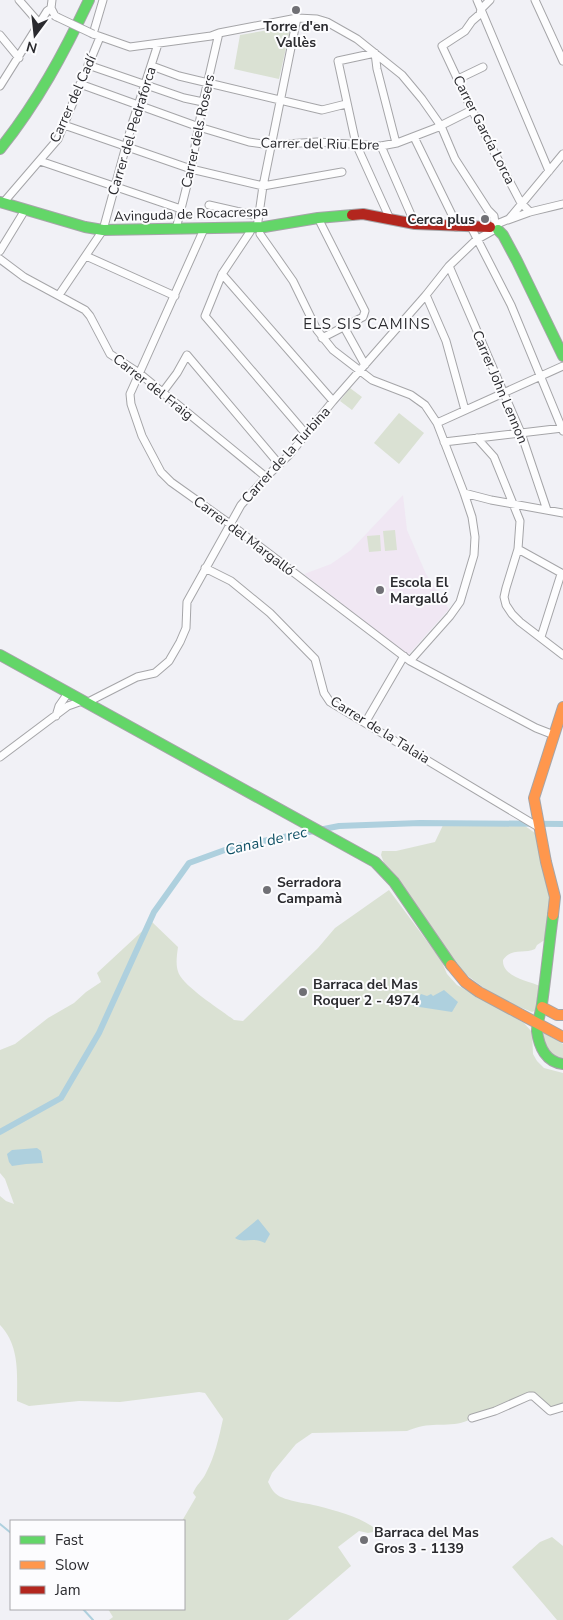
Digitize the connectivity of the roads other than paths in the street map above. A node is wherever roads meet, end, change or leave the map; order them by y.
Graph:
1 (18, 0) edge
2 (52, 0) edge
3 (90, 0) edge
4 (103, 0) edge
5 (477, 0) edge
6 (490, 0) edge
7 (535, 0) edge
8 (51, 8) junction
9 (481, 9) junction
10 (297, 18) junction
11 (40, 24) junction
12 (218, 33) junction
13 (0, 35) edge
14 (97, 36) junction
15 (158, 44) junction
16 (375, 52) junction
17 (19, 58) junction
18 (563, 61) edge
19 (88, 65) junction
20 (152, 66) junction
21 (483, 67) dead end
22 (458, 79) junction
23 (208, 83) junction
24 (80, 84) junction
25 (146, 85) junction
26 (0, 86) edge
27 (280, 100) junction
28 (203, 102) junction
29 (346, 104) junction
30 (139, 105) junction
31 (472, 110) junction
32 (64, 125) junction
33 (441, 126) junction
34 (199, 127) junction
35 (414, 137) junction
36 (396, 143) junction
37 (356, 144) junction
38 (271, 145) junction
39 (127, 146) junction
40 (381, 146) junction
41 (0, 149) edge
42 (563, 154) edge
43 (40, 161) junction
44 (191, 169) junction
45 (549, 171) junction
46 (342, 172) dead end
47 (116, 186) junction
48 (263, 186) junction
49 (1, 202) edge
50 (521, 203) junction
51 (563, 204) edge
52 (209, 205) dead end
53 (181, 209) junction
54 (25, 210) junction
55 (530, 212) junction
56 (258, 216) junction
57 (318, 218) junction
58 (390, 219) junction
59 (414, 224) junction
60 (456, 227) junction
61 (473, 227) junction
62 (494, 228) junction
63 (176, 229) junction
64 (204, 229) junction
65 (103, 230) junction
66 (256, 230) junction
67 (476, 240) junction
68 (0, 251) edge
69 (86, 256) junction
70 (0, 259) edge
71 (449, 266) junction
72 (222, 274) junction
73 (59, 295) junction
74 (426, 295) junction
75 (175, 296) junction
76 (344, 327) junction
77 (322, 338) junction
78 (563, 356) edge
79 (563, 366) edge
80 (362, 368) junction
81 (139, 373) junction
82 (540, 376) junction
83 (162, 393) junction
84 (503, 393) junction
85 (333, 401) junction
86 (465, 410) junction
87 (437, 423) junction
88 (563, 429) edge
89 (521, 432) junction
90 (306, 434) junction
91 (477, 438) junction
92 (444, 442) junction
93 (279, 464) junction
94 (266, 476) junction
95 (464, 493) junction
96 (513, 504) junction
97 (547, 510) junction
98 (563, 513) edge
99 (230, 524) junction
100 (518, 549) junction
101 (205, 568) junction
102 (562, 574) edge
103 (541, 637) junction
104 (563, 654) edge
105 (0, 655) edge
106 (404, 656) junction
107 (410, 661) junction
108 (55, 686) junction
109 (68, 693) junction
110 (84, 702) junction
111 (59, 706) junction
112 (68, 706) junction
113 (563, 707) edge
114 (56, 716) junction
115 (365, 722) junction
116 (554, 735) junction
117 (0, 757) edge
118 (540, 828) junction
119 (542, 1007) junction
120 (560, 1015) edge
121 (540, 1025) junction
122 (563, 1037) edge
123 (563, 1064) edge
124 (563, 1407) edge
125 (472, 1418) dead end

1 - 11 street
2 - 8 street
3 - 41 main road
4 - 14 street, Carrer del Cadí
5 - 9 street
6 - 9 street
7 - 18 street
8 - 11 street
8 - 14 street, bridge
9 - 22 street, Carrer García Lorca
9 - 45 street
10 - 12 street
10 - 16 street
10 - 27 street
11 - 17 street
12 - 15 street
12 - 23 street, Carrer dels Rosers
13 - 17 street
14 - 15 street
14 - 19 street, Carrer del Cadí
15 - 20 street, Carrer del Pedraforca
16 - 29 street
16 - 33 street
16 - 36 street
17 - 26 street
19 - 24 street, Carrer del Cadí
19 - 25 street
20 - 23 street
20 - 25 street, Carrer del Pedraforca
21 - 22 street
22 - 31 street, Carrer García Lorca
23 - 27 street
23 - 28 street, Carrer dels Rosers
24 - 30 street, Carrer del Riu Ebre
24 - 32 street, Carrer del Cadí
25 - 28 street
25 - 30 street, Carrer del Pedraforca
27 - 29 street
27 - 38 street
28 - 34 street, Carrer dels Rosers
29 - 37 street
30 - 34 street, Carrer del Riu Ebre
30 - 39 street, Carrer del Pedraforca
31 - 33 street, Carrer del Riu Ebre
31 - 50 street, Carrer García Lorca
32 - 39 street
32 - 43 street, Carrer del Cadí
33 - 35 street, Carrer del Riu Ebre
33 - 62 street
34 - 38 street, Carrer del Riu Ebre
34 - 44 street, Carrer dels Rosers
35 - 36 street, Carrer del Riu Ebre
35 - 60 street
36 - 40 street, Carrer del Riu Ebre
37 - 38 street, Carrer del Riu Ebre
37 - 40 street, Carrer del Riu Ebre
37 - 58 street
38 - 48 street
39 - 44 street
39 - 47 street, Carrer del Pedraforca
40 - 59 street
42 - 45 street
43 - 47 street
43 - 49 street, Carrer del Cadí
44 - 48 street
44 - 53 street, Carrer dels Rosers
45 - 50 street
46 - 48 street
47 - 53 street
47 - 65 street, Carrer del Pedraforca
48 - 56 street
49 - 54 main road, Avinguda de Rocacrespa
50 - 55 street, Carrer García Lorca
50 - 62 street
51 - 55 street
52 - 56 street
53 - 63 street, Carrer dels Rosers
54 - 65 main road, Avinguda de Rocacrespa
54 - 68 street
55 - 62 street
56 - 66 street
57 - 58 main road, Avinguda de Rocacrespa
57 - 66 main road, Avinguda de Rocacrespa
57 - 76 street
58 - 59 main road, Avinguda de Rocacrespa
59 - 60 main road, Avinguda de Rocacrespa
60 - 61 main road, Avinguda de Rocacrespa
61 - 62 main road, Avinguda de Rocacrespa
61 - 67 street
62 - 67 street, Carrer de la Turbina
62 - 78 main road
63 - 64 main road, Avinguda de Rocacrespa
63 - 65 main road, Avinguda de Rocacrespa
64 - 66 main road, Avinguda de Rocacrespa
64 - 75 street, Carrer del Margalló
65 - 69 street, Carrer del Pedraforca
66 - 72 street
66 - 77 street
67 - 71 street, Carrer de la Turbina
67 - 82 street
69 - 73 street, Carrer del Pedraforca
69 - 75 street
70 - 73 street, Carrer del Fraig
71 - 74 street, Carrer de la Turbina
71 - 84 street, Carrer John Lennon
72 - 85 street
72 - 90 street
73 - 81 street, Carrer del Fraig
74 - 80 street, Carrer de la Turbina
74 - 86 street
75 - 81 street, Carrer del Margalló
76 - 77 street
76 - 80 street
77 - 80 street
79 - 82 street
80 - 85 street, Carrer de la Turbina
80 - 87 street
81 - 83 street, Carrer del Fraig
81 - 99 street, Carrer del Margalló
82 - 84 street
82 - 88 street
83 - 93 street
83 - 94 street, Carrer del Fraig
84 - 86 street
84 - 89 street, Carrer John Lennon
85 - 90 street, Carrer de la Turbina
86 - 87 street
87 - 92 street
88 - 89 street
89 - 91 street
89 - 97 street, Carrer John Lennon
90 - 93 street, Carrer de la Turbina
91 - 92 street
91 - 96 street
92 - 95 street
93 - 94 street, Carrer de la Turbina
94 - 99 street, Carrer de la Turbina
95 - 96 street
95 - 107 street
96 - 97 street
96 - 100 street
97 - 98 street
99 - 101 street, Carrer de la Turbina
99 - 106 street, Carrer del Margalló
100 - 102 street
100 - 103 street
101 - 110 street, Carrer de la Turbina
101 - 115 street, Carrer de la Talaia
102 - 103 street
103 - 104 street
105 - 108 main road
106 - 107 street, Carrer del Margalló
106 - 115 street
107 - 116 street, Carrer del Margalló
108 - 109 main road
108 - 111 street
109 - 110 main road
109 - 111 street
109 - 112 street
110 - 112 street, Carrer de la Turbina
110 - 121 main road
111 - 114 street
112 - 114 street, Carrer de la Turbina
113 - 116 main road
114 - 117 street, Carrer de la Turbina
115 - 118 street, Carrer de la Talaia
116 - 118 main road
118 - 119 main road
119 - 120 main road
119 - 121 main road
120 - 121 main road
121 - 122 main road
121 - 123 main road
124 - 125 street

